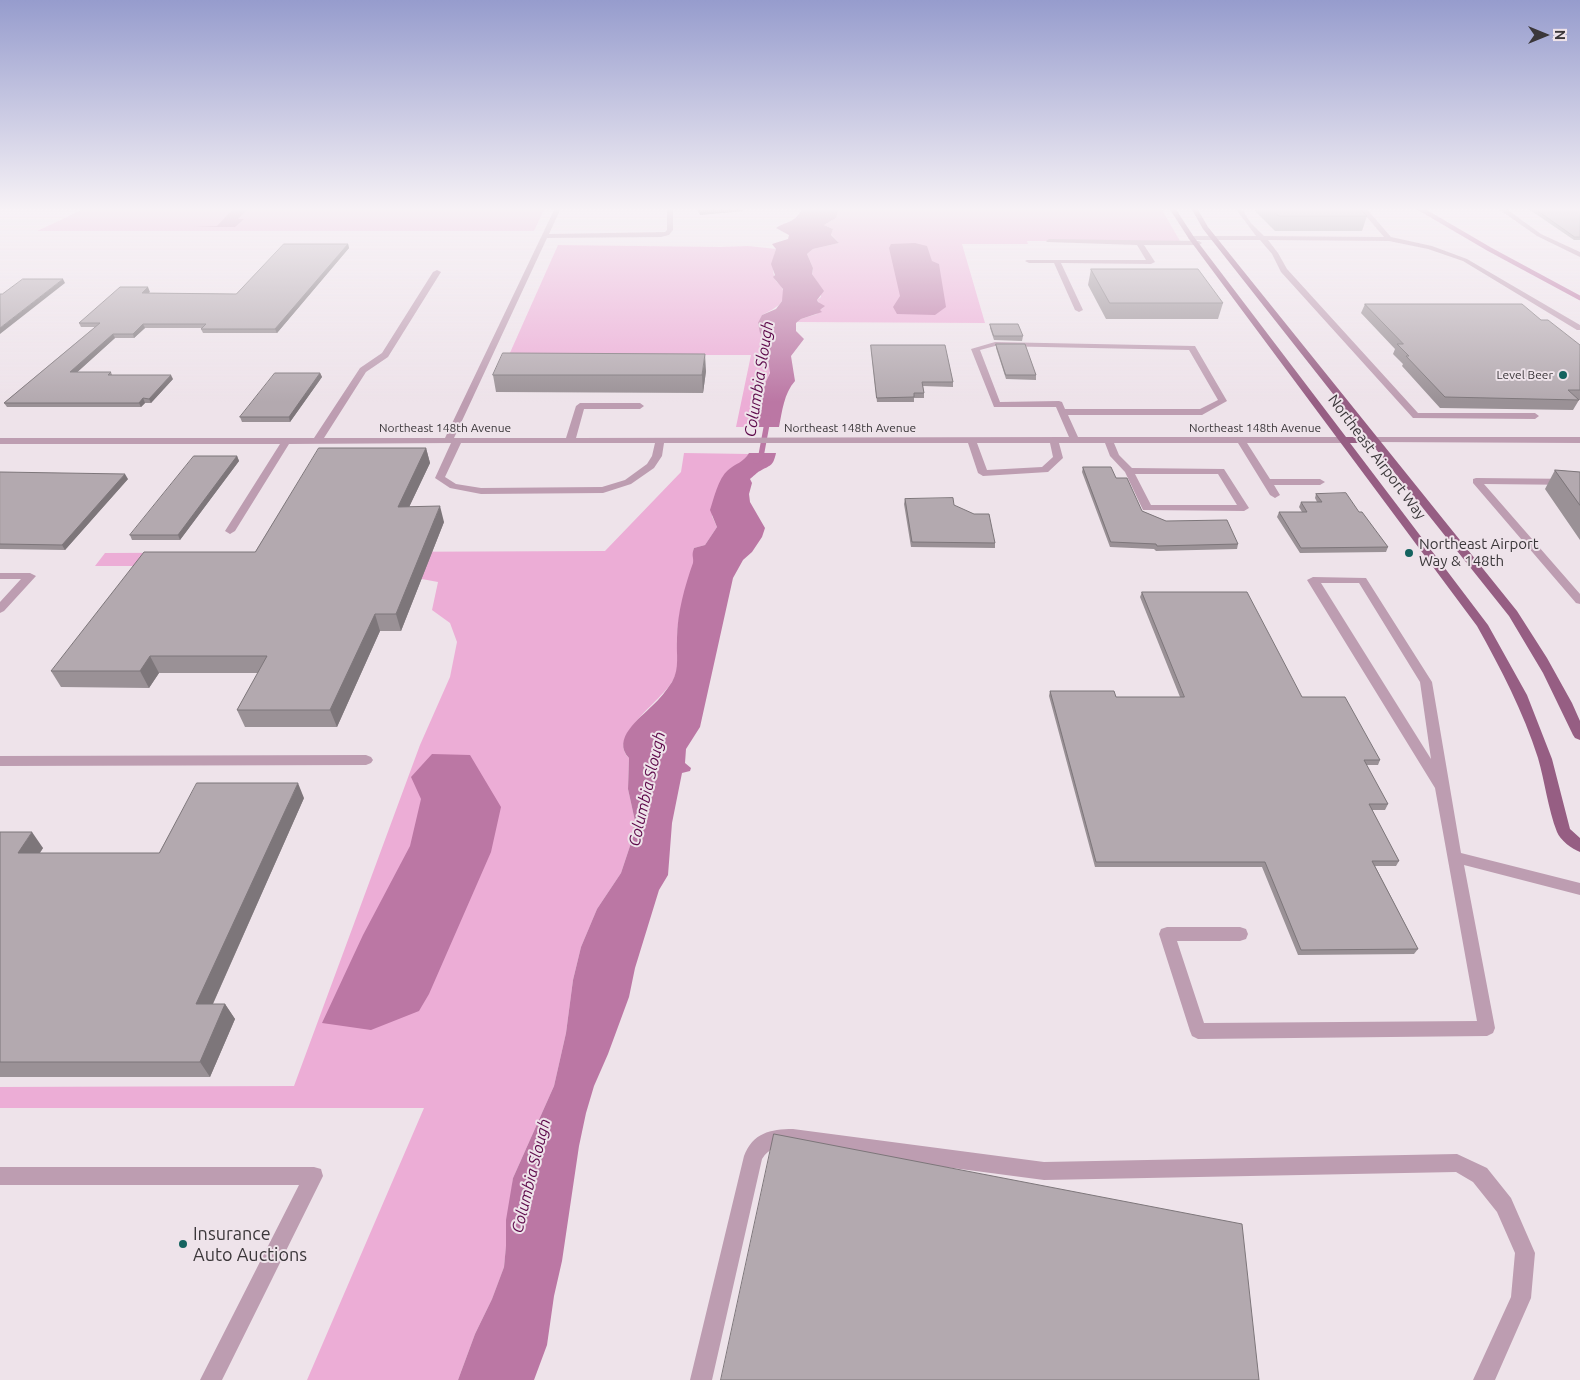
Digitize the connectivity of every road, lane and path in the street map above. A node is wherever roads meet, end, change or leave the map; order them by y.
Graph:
1 (438, 272) dead end
2 (528, 272) edge
3 (1061, 272) edge
4 (1217, 272) edge
5 (1240, 272) edge
6 (1286, 272) edge
7 (1486, 272) edge
8 (1079, 310) dead end
9 (1580, 328) edge
10 (640, 406) dead end
11 (1062, 412) junction
12 (1535, 416) dead end
13 (1054, 440) junction
14 (1075, 440) junction
15 (1108, 440) junction
16 (1241, 440) junction
17 (1344, 440) junction
18 (1374, 440) junction
19 (1580, 440) edge
20 (0, 441) edge
21 (286, 441) junction
22 (316, 441) junction
23 (452, 441) junction
24 (570, 441) junction
25 (660, 441) junction
26 (972, 441) junction
27 (1129, 471) junction
28 (1267, 482) junction
29 (1320, 482) dead end
30 (1580, 482) edge
31 (1275, 495) dead end
32 (230, 531) dead end
33 (0, 576) edge
34 (1580, 601) edge
35 (0, 609) edge
36 (1580, 735) edge
37 (366, 760) dead end
38 (0, 761) edge
39 (1442, 788) junction
40 (1580, 846) edge
41 (1455, 857) junction
42 (1580, 889) edge
43 (1240, 934) dead end
44 (0, 1176) edge
45 (211, 1380) edge
46 (701, 1380) edge
47 (1484, 1380) edge

1 - 22 street
2 - 23 street
3 - 8 street
4 - 17 main road, Northeast Airport Way
5 - 18 main road, Northeast Airport Way
6 - 12 street
7 - 9 street
10 - 24 street
11 - 11 street
11 - 14 street
13 - 14 street, Northeast 148th Avenue
13 - 26 street, Northeast 148th Avenue
13 - 26 street
14 - 15 street, Northeast 148th Avenue
15 - 16 street, Northeast 148th Avenue
15 - 27 street
16 - 17 street, Northeast 148th Avenue
16 - 28 street
17 - 18 main road, Northeast 148th Avenue
17 - 40 main road, Northeast Airport Way
18 - 19 street, Northeast 148th Avenue
18 - 36 main road, Northeast Airport Way
20 - 21 street, Northeast 148th Avenue
21 - 22 street, Northeast 148th Avenue
21 - 32 street
22 - 23 street, Northeast 148th Avenue
23 - 24 street, Northeast 148th Avenue
23 - 25 street
24 - 25 street, Northeast 148th Avenue
25 - 26 street, Northeast 148th Avenue
27 - 27 street
28 - 29 street
28 - 31 street
30 - 34 street
33 - 35 street
37 - 38 street
39 - 39 street
39 - 41 street
41 - 42 street
41 - 43 street
44 - 45 street
46 - 47 street

